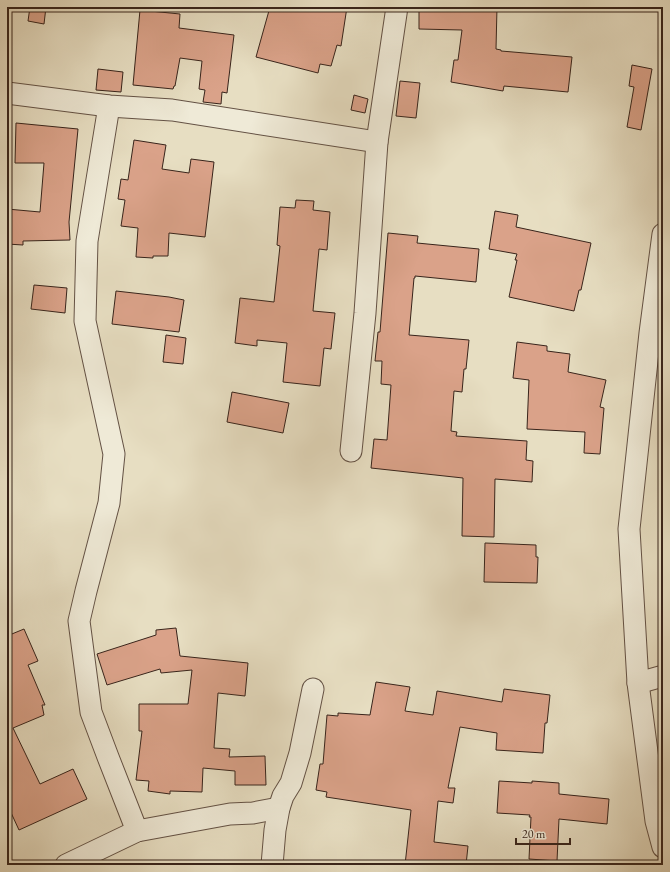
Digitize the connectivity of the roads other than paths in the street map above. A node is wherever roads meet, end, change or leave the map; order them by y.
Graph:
1 (397, 7) edge
2 (7, 93) edge
3 (109, 106) junction
4 (378, 142) junction
5 (662, 244) edge
6 (351, 451) dead end
7 (663, 676) edge
8 (638, 683) junction
9 (313, 689) dead end
10 (279, 808) junction
11 (137, 830) junction
12 (663, 847) edge
13 (66, 865) edge
14 (272, 865) edge

1 - 4 street
2 - 3 street
3 - 4 street
3 - 11 street
4 - 6 street
5 - 8 street
7 - 8 street
8 - 12 street
9 - 10 street
10 - 11 street
10 - 14 street
11 - 13 street

